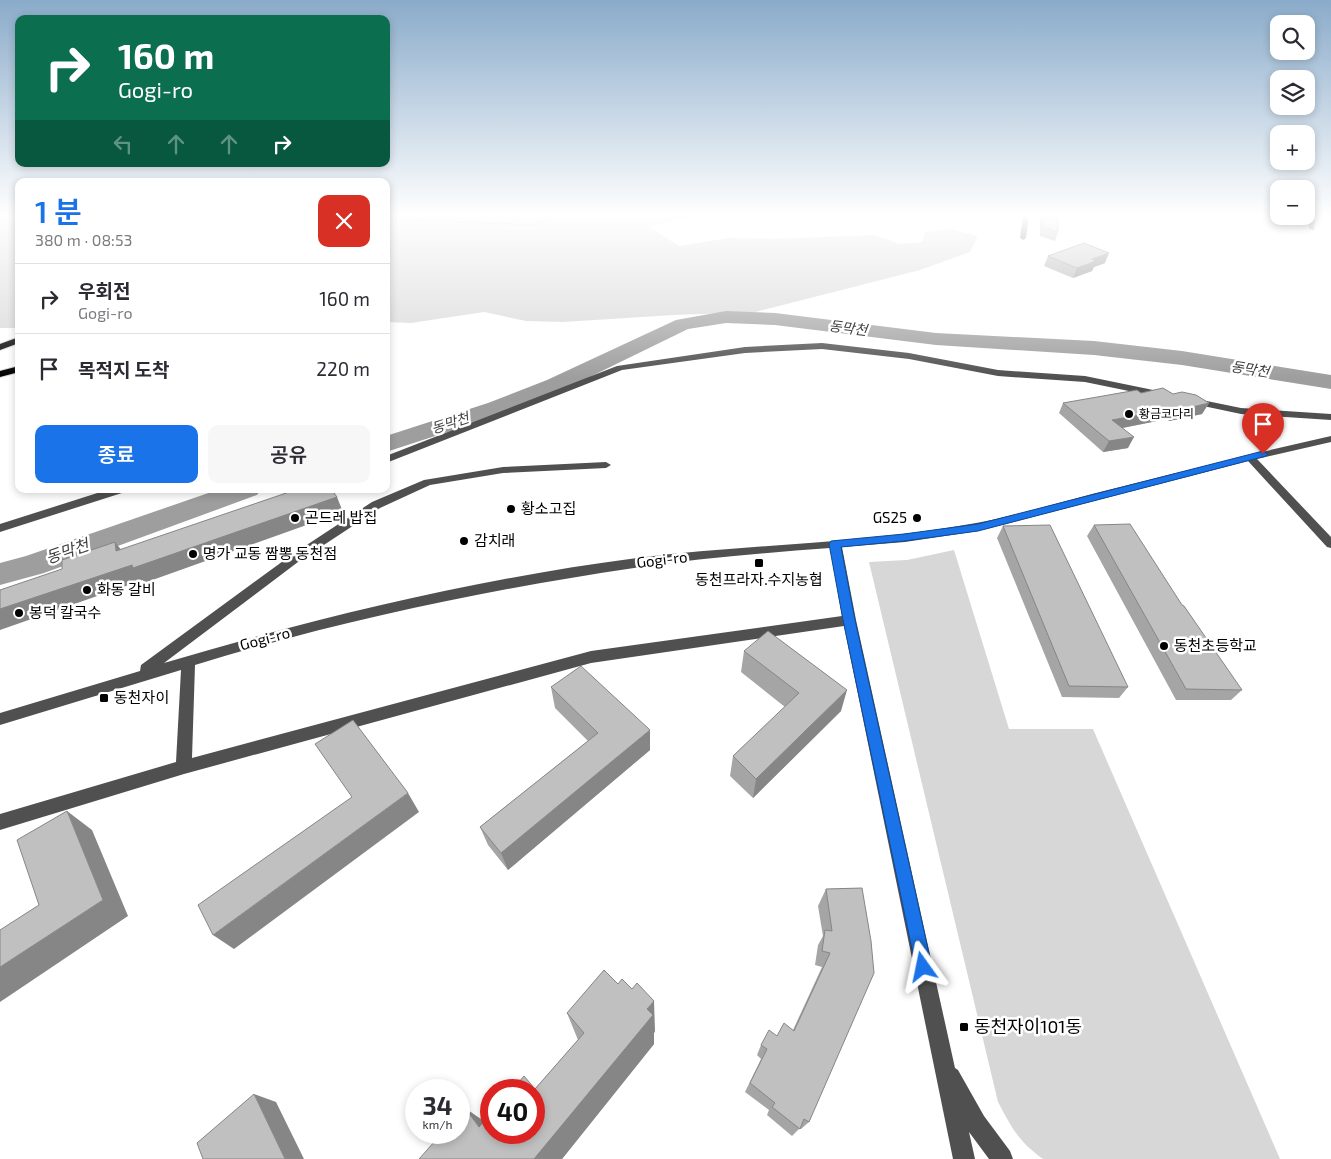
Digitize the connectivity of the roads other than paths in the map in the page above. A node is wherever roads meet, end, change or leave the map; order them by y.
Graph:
1 (15, 341) edge
2 (0, 347) edge
3 (15, 370) edge
4 (0, 374) edge
5 (1331, 417) edge
6 (1331, 439) edge
7 (1250, 457) junction
8 (390, 458) edge
9 (606, 465) dead end
10 (109, 493) edge
11 (0, 528) edge
12 (835, 544) junction
13 (1331, 544) edge
14 (849, 620) junction
15 (188, 661) junction
16 (138, 675) junction
17 (0, 718) edge
18 (184, 767) junction
19 (0, 822) edge
20 (944, 1063) junction
21 (964, 1159) edge
22 (1002, 1159) edge

1 - 2 main road
3 - 4 main road
5 - 8 street
6 - 7 street, Gogi-ro
7 - 12 street, Gogi-ro
7 - 13 street
9 - 16 street
10 - 11 street
12 - 14 street
12 - 15 street, Gogi-ro
14 - 18 street
14 - 20 street
15 - 16 street, Gogi-ro
15 - 18 street
16 - 17 street, Gogi-ro
18 - 19 street
20 - 21 street
20 - 22 street

